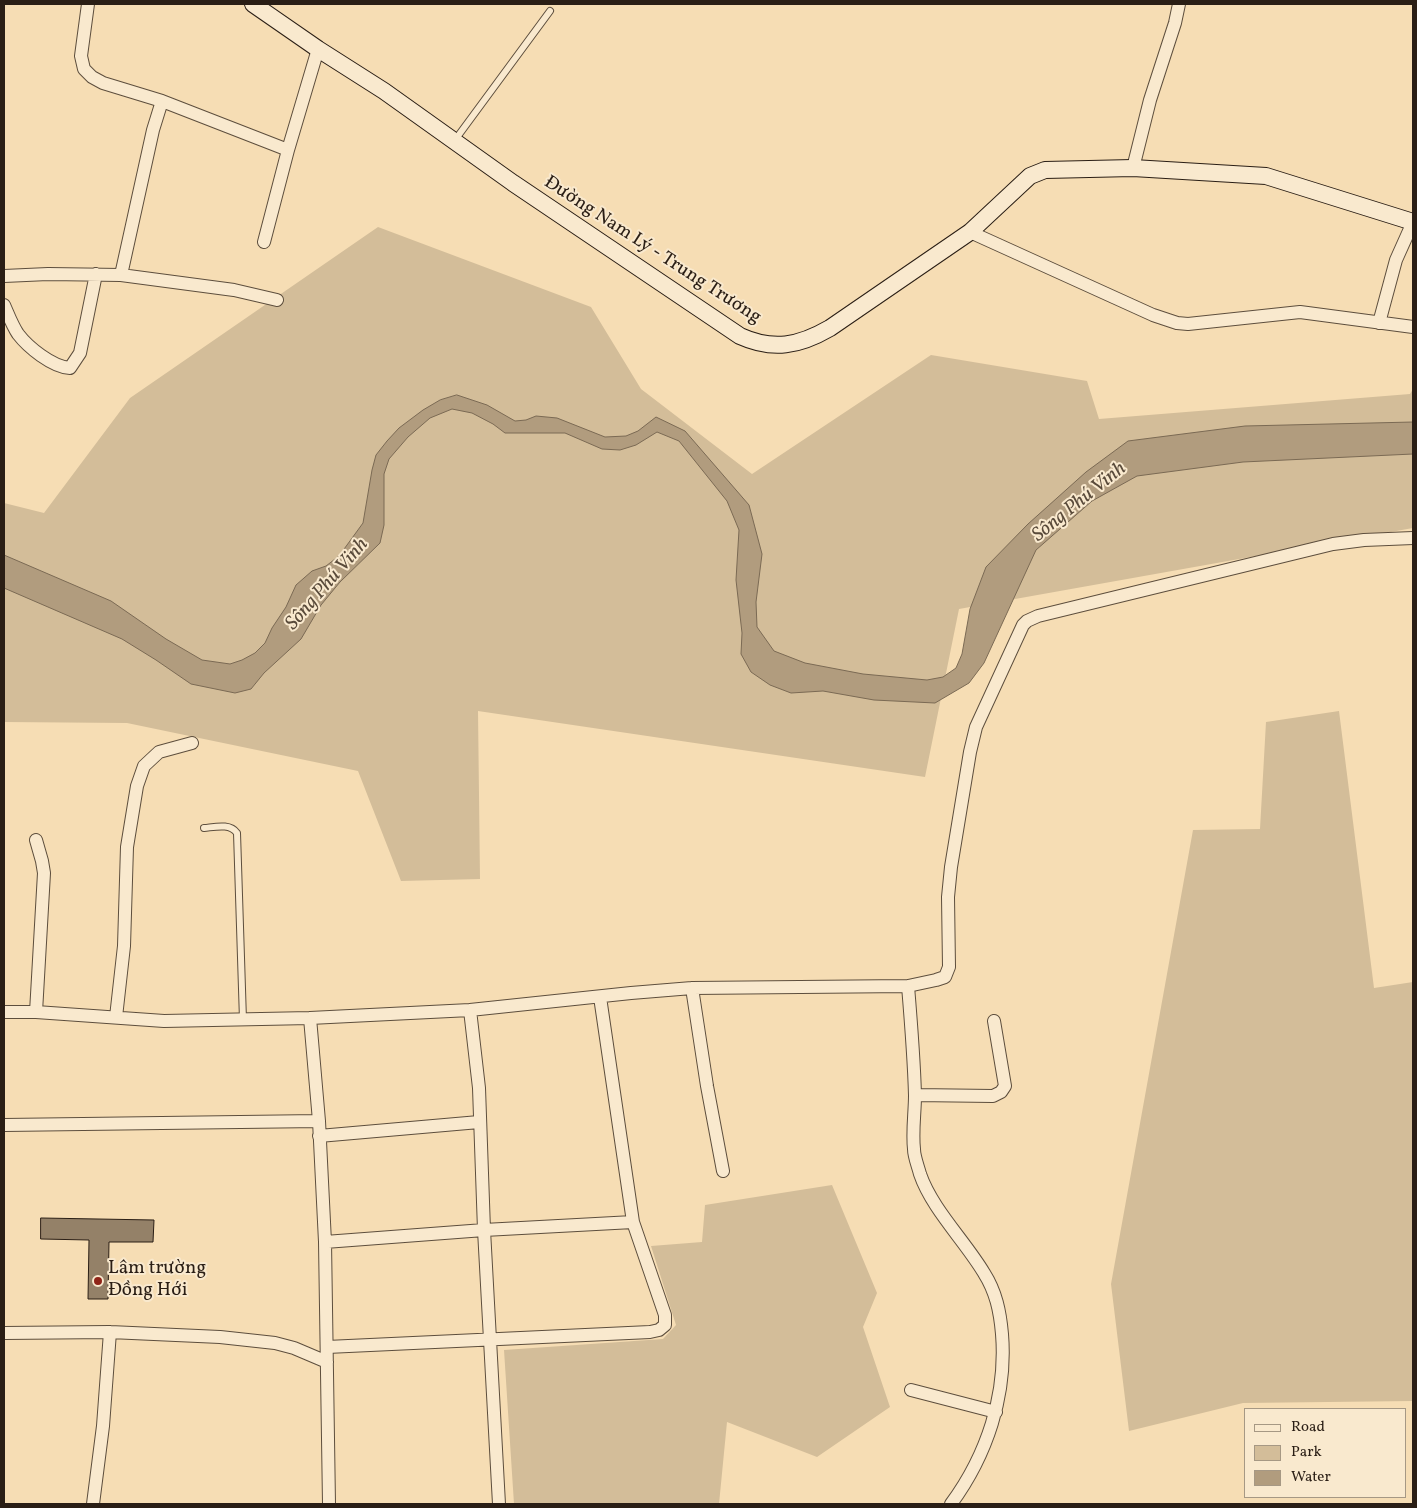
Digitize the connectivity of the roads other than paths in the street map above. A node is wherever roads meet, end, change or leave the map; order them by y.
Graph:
1 (88, 4) edge
2 (253, 4) edge
3 (1179, 4) edge
4 (550, 11) dead end
5 (318, 49) junction
6 (162, 101) junction
7 (454, 141) junction
8 (288, 150) junction
9 (1133, 168) junction
10 (1413, 222) edge
11 (970, 232) junction
12 (264, 242) dead end
13 (96, 274) junction
14 (121, 275) junction
15 (4, 276) edge
16 (277, 300) dead end
17 (4, 305) edge
18 (1379, 323) junction
19 (1413, 327) edge
20 (1413, 538) edge
21 (192, 743) dead end
22 (204, 828) dead end
23 (36, 840) dead end
24 (908, 986) junction
25 (692, 988) junction
26 (600, 997) junction
27 (470, 1010) junction
28 (4, 1012) edge
29 (36, 1012) junction
30 (116, 1017) junction
31 (310, 1018) junction
32 (243, 1020) junction
33 (994, 1021) dead end
34 (915, 1095) junction
35 (319, 1121) junction
36 (480, 1122) junction
37 (4, 1125) edge
38 (320, 1136) junction
39 (723, 1171) dead end
40 (633, 1222) junction
41 (484, 1230) junction
42 (325, 1242) junction
43 (110, 1332) junction
44 (4, 1333) edge
45 (491, 1340) junction
46 (326, 1347) junction
47 (327, 1362) junction
48 (911, 1390) dead end
49 (996, 1412) junction
50 (93, 1504) edge
51 (329, 1504) edge
52 (500, 1504) edge
53 (951, 1504) edge

1 - 6 street
2 - 5 main road, Đường Nam Lý - Trung Trương
3 - 9 street
4 - 7 lane
5 - 7 main road, Đường Nam Lý - Trung Trương
5 - 8 street
6 - 8 street
6 - 14 street
7 - 11 main road, Đường Nam Lý - Trung Trương
8 - 12 street
9 - 10 main road, Đường Nam Lý - Trung Trương
9 - 11 main road, Đường Nam Lý - Trung Trương
10 - 18 street
11 - 18 street
13 - 14 street
13 - 15 street
13 - 17 street
14 - 16 street
18 - 19 street
20 - 24 street
21 - 30 street
22 - 32 lane
23 - 29 street
24 - 25 street
24 - 34 street
25 - 26 street
25 - 39 street
26 - 27 street
26 - 40 street
27 - 31 street
27 - 36 street
28 - 29 street
29 - 30 street
30 - 32 street
31 - 32 street
31 - 35 street
33 - 34 street
34 - 49 street
35 - 37 street
35 - 38 street
36 - 38 street
36 - 41 street
38 - 42 street
40 - 41 street
40 - 45 street
41 - 42 street
41 - 45 street
42 - 46 street
43 - 44 street
43 - 47 street
43 - 50 street
45 - 46 street
45 - 52 street
46 - 47 street
47 - 51 street
48 - 49 street
49 - 53 street

